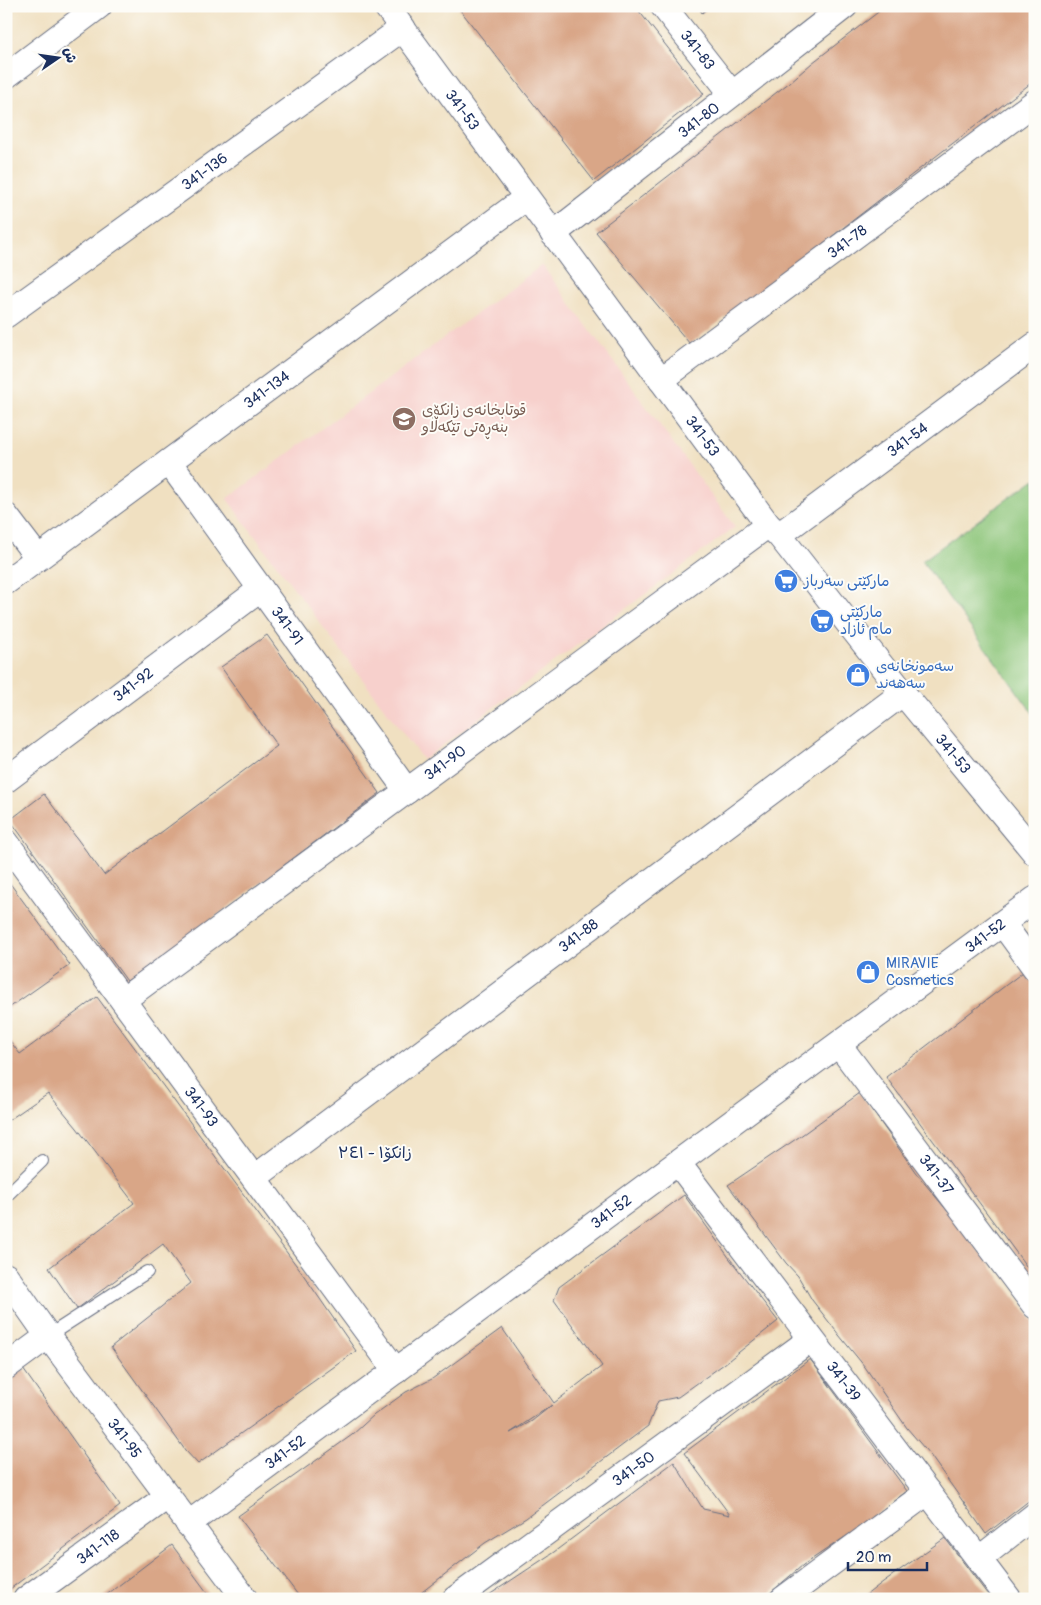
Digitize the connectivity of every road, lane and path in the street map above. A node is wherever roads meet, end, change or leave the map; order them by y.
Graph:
1 (99, 6) edge
2 (386, 6) edge
3 (663, 6) edge
4 (845, 6) edge
5 (403, 28) junction
6 (6, 76) edge
7 (732, 94) junction
8 (1035, 102) edge
9 (526, 198) junction
10 (553, 234) junction
11 (6, 315) edge
12 (1035, 345) edge
13 (662, 380) junction
14 (169, 462) junction
15 (6, 516) edge
16 (773, 530) junction
17 (38, 558) junction
18 (6, 582) edge
19 (261, 589) junction
20 (903, 693) junction
21 (6, 780) edge
22 (407, 791) junction
23 (6, 842) edge
24 (1035, 853) edge
25 (1035, 899) edge
26 (1002, 924) junction
27 (1035, 968) edge
28 (123, 1000) junction
29 (839, 1044) junction
30 (42, 1161) dead end
31 (678, 1163) junction
32 (254, 1178) junction
33 (6, 1196) edge
34 (147, 1272) dead end
35 (6, 1276) edge
36 (1035, 1306) edge
37 (48, 1336) junction
38 (811, 1339) junction
39 (6, 1367) edge
40 (396, 1371) junction
41 (928, 1492) junction
42 (168, 1496) junction
43 (1035, 1515) edge
44 (188, 1524) junction
45 (979, 1559) junction
46 (26, 1599) edge
47 (245, 1599) edge
48 (455, 1599) edge
49 (783, 1599) edge
50 (1009, 1599) edge

1 - 6 street
2 - 5 street, 341-53
3 - 7 street, 341-83
4 - 7 street, 341-80
5 - 9 street, 341-53
5 - 11 street, 341-136
7 - 10 street, 341-80
8 - 13 street, 341-78
9 - 10 street, 341-53
9 - 14 street, 341-134
10 - 13 street, 341-53
12 - 16 street, 341-54
13 - 16 street, 341-53
14 - 17 street, 341-134
14 - 19 street, 341-91
15 - 17 street
16 - 20 street, 341-53
16 - 22 street, 341-90
17 - 18 street, 341-134
19 - 21 street, 341-92
19 - 22 street, 341-91
20 - 24 street, 341-53
20 - 32 street, 341-88
22 - 28 street, 341-90
23 - 28 street, 341-93
25 - 26 street, 341-52
26 - 27 street
26 - 29 street, 341-52
28 - 32 street, 341-93
29 - 31 street, 341-52
29 - 36 street, 341-37
30 - 33 lane
31 - 38 street, 341-39
31 - 40 street, 341-52
32 - 40 street, 341-93
34 - 37 lane
35 - 37 street, 341-95
37 - 39 street
37 - 42 street, 341-95
38 - 41 street, 341-39
38 - 48 street, 341-50
40 - 44 street, 341-52
41 - 45 street, 341-39
41 - 49 street
42 - 44 street, 341-95
42 - 46 street, 341-118
43 - 45 street
44 - 47 street, 341-95
45 - 50 street, 341-39

